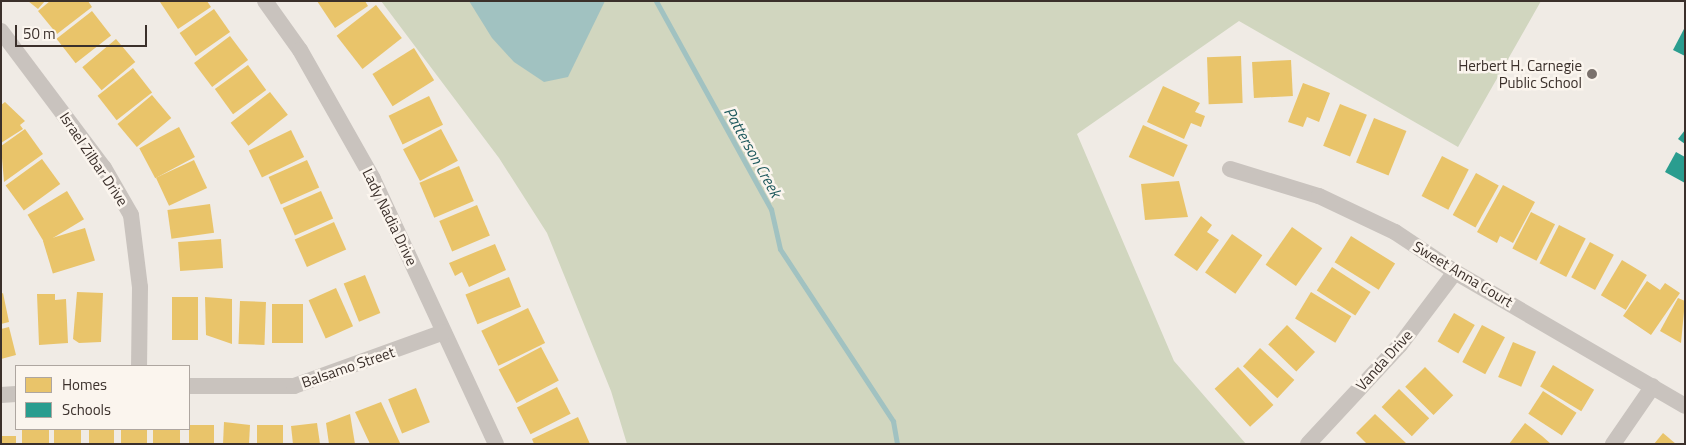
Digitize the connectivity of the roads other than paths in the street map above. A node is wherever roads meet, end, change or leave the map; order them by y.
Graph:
1 (265, 1) edge
2 (1, 31) edge
3 (1230, 169) dead end
4 (1455, 272) junction
5 (444, 332) junction
6 (139, 365) edge
7 (190, 386) edge
8 (1653, 386) junction
9 (15, 394) edge
10 (1, 395) edge
11 (1685, 406) edge
12 (496, 444) edge
13 (1308, 444) edge
14 (1612, 444) edge

1 - 5 street, Lady Nadia Drive
2 - 6 street, Israel Zilbar Drive
3 - 4 street, Sweet Anna Court
4 - 8 street, Sweet Anna Court
4 - 13 street, Vanda Drive
5 - 7 street, Balsamo Street
5 - 12 street, Lady Nadia Drive
8 - 11 street, Sweet Anna Court
8 - 14 street
9 - 10 street

